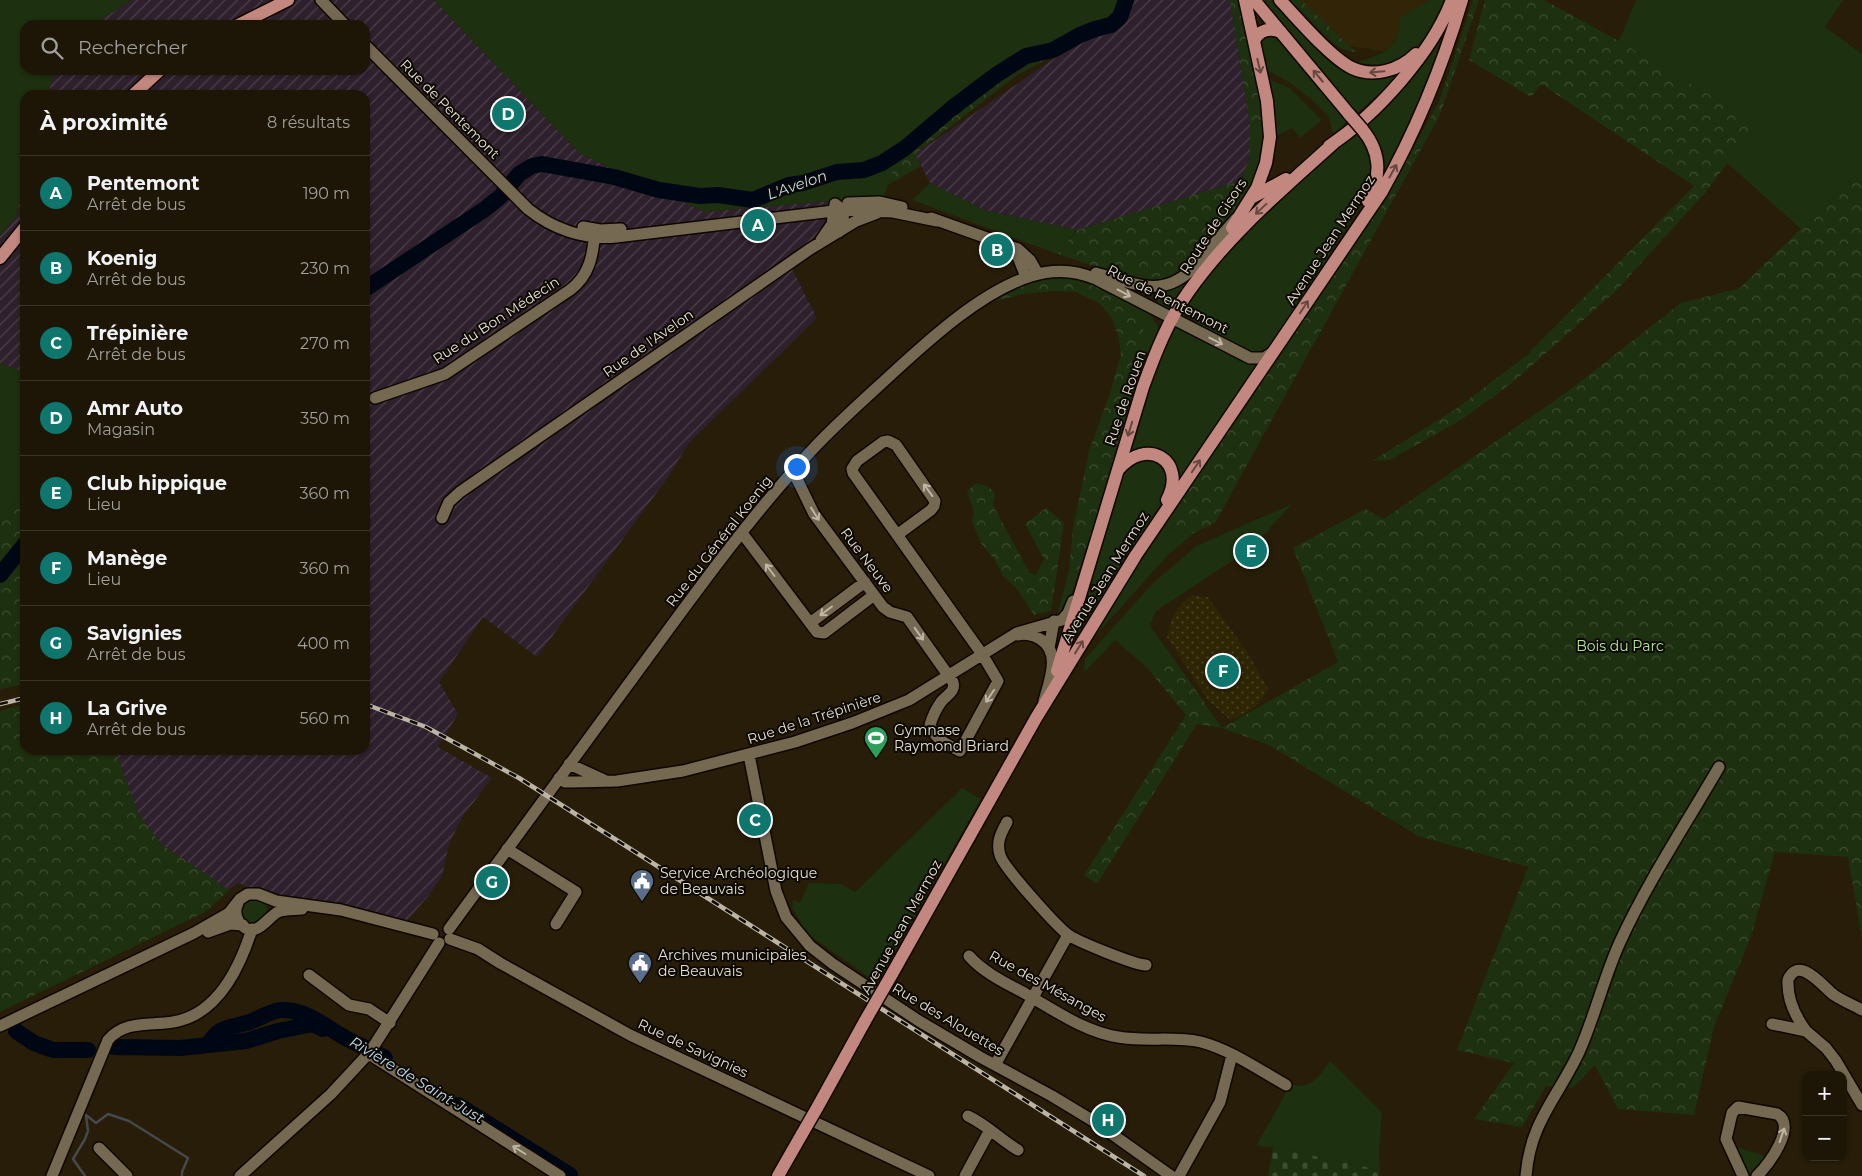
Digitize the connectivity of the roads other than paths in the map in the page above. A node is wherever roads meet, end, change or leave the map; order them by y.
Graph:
1 (288, 0) edge
2 (321, 0) edge
3 (1247, 0) edge
4 (1280, 0) edge
5 (1462, 0) edge
6 (1451, 4) edge
7 (248, 20) edge
8 (340, 20) edge
9 (1281, 32) junction
10 (1254, 41) junction
11 (370, 50) edge
12 (155, 75) edge
13 (138, 90) edge
14 (1336, 141) junction
15 (1250, 202) junction
16 (837, 208) junction
17 (886, 211) junction
18 (937, 221) junction
19 (839, 232) junction
20 (20, 233) edge
21 (595, 234) junction
22 (1005, 245) junction
23 (810, 250) junction
24 (0, 258) edge
25 (1331, 266) junction
26 (1062, 271) junction
27 (1038, 274) junction
28 (1026, 278) junction
29 (1165, 285) junction
30 (1188, 291) junction
31 (1155, 309) junction
32 (1172, 319) junction
33 (1278, 347) junction
34 (375, 398) dead end
35 (793, 471) junction
36 (1117, 472) junction
37 (442, 518) dead end
38 (1152, 531) junction
39 (742, 533) junction
40 (897, 535) junction
41 (1088, 570) junction
42 (865, 582) junction
43 (874, 595) junction
44 (1054, 622) junction
45 (810, 623) junction
46 (1011, 636) junction
47 (1049, 648) junction
48 (982, 654) junction
49 (949, 676) junction
50 (1043, 702) junction
51 (1036, 718) junction
52 (749, 755) junction
53 (569, 764) junction
54 (1719, 767) dead end
55 (559, 778) junction
56 (608, 781) junction
57 (1007, 822) dead end
58 (507, 849) junction
59 (264, 896) junction
60 (238, 903) junction
61 (323, 908) junction
62 (269, 920) junction
63 (556, 924) dead end
64 (247, 927) junction
65 (450, 934) junction
66 (1068, 935) junction
67 (436, 938) junction
68 (173, 944) junction
69 (970, 956) dead end
70 (1146, 965) dead end
71 (309, 975) dead end
72 (1033, 998) junction
73 (1862, 1010) edge
74 (390, 1023) junction
75 (1772, 1024) dead end
76 (0, 1026) edge
77 (1806, 1031) junction
78 (371, 1051) junction
79 (1232, 1055) junction
80 (995, 1065) junction
81 (1286, 1085) dead end
82 (1862, 1105) edge
83 (968, 1116) dead end
84 (990, 1130) junction
85 (99, 1148) dead end
86 (1018, 1150) dead end
87 (914, 1172) edge
88 (52, 1176) edge
89 (127, 1176) edge
90 (240, 1176) edge
91 (560, 1176) edge
92 (778, 1176) edge
93 (929, 1176) edge
94 (965, 1176) edge
95 (1170, 1176) edge
96 (1179, 1176) edge
97 (1526, 1176) edge
98 (1743, 1176) edge
99 (1757, 1176) edge

1 - 7 main road
2 - 8 street
3 - 9 main road
3 - 10 main road, Route de Gisors
6 -> 4 main road
25 -> 5 main road, Avenue Jean Mermoz
6 - 14 main road
9 - 10 main road
25 -> 9 main road, bridge
10 -> 15 main road, Route de Gisors
11 - 21 street, Rue de Pentemont
12 - 13 main road
14 - 15 main road
14 -> 30 main road, Rue de Rouen
15 - 29 street
15 - 30 main road, Route de Gisors
16 - 17 street, Rue de Pentemont
16 - 18 street, Rue de Pentemont
16 - 19 street
16 - 21 street, Rue de Pentemont
16 - 23 street
17 - 18 street, Rue de Pentemont
17 - 19 street, Rue de l'Avelon
18 - 22 street, Rue de Pentemont
19 - 23 street, Rue de l'Avelon
20 - 24 main road
21 - 34 street, Rue du Bon Médecin
22 - 27 street, Rue de Pentemont
22 - 28 street
23 - 37 street, Rue de l'Avelon
33 -> 25 main road, Avenue Jean Mermoz
26 - 27 street, Rue de Pentemont
26 - 29 street
26 -> 31 street, Rue de Pentemont
27 - 28 street, Rue de Pentemont
28 - 35 street, Rue du Général Koenig
29 - 31 street
30 - 32 main road, Rue de Rouen
31 - 32 street, Rue de Pentemont
32 -> 33 street, Rue de Pentemont
32 -> 36 main road, Rue de Rouen
38 -> 33 main road, Avenue Jean Mermoz
35 - 39 street, Rue du Général Koenig
35 -> 42 street, Rue Neuve
36 - 38 main road
36 - 41 main road, Rue de Rouen
51 -> 38 main road, Avenue Jean Mermoz
45 -> 39 street
39 - 53 street, Rue du Général Koenig
40 -> 40 street
40 - 48 street
41 - 44 street, Rue de la Trépinière
41 - 50 main road, Rue de Rouen
42 - 43 street, Rue Neuve
42 -> 45 street
43 - 45 street
43 -> 49 street, Rue Neuve
44 - 46 street, Rue de la Trépinière
44 - 47 street
46 - 47 street
46 - 48 street, Rue de la Trépinière
47 - 50 street
48 - 49 street, Rue de la Trépinière
48 -> 49 street
49 - 52 street, Rue de la Trépinière
50 - 51 main road, Rue de Rouen
51 - 92 main road, Avenue Jean Mermoz, bridge
52 - 56 street, Rue de la Trépinière
52 - 80 street, Rue des Alouettes
53 - 55 street, Rue du Général Koenig
53 - 56 street
54 - 97 street
55 - 56 street, Rue de la Trépinière
55 - 58 street, Rue du Général Koenig
57 - 66 street
58 - 63 street
58 - 65 street, Rue du Général Koenig
59 - 60 street
59 - 61 street
59 - 62 street
60 - 64 street
60 - 68 street
61 - 62 street
61 - 67 street
62 - 64 street
64 - 68 street
64 - 88 street
65 - 67 street
65 - 67 street
65 - 87 street, Rue de Savignies
66 - 70 street
66 - 72 street
67 - 74 street
68 - 76 street
69 - 72 street, Rue des Mésanges
71 - 74 street
72 - 79 street, Rue des Mésanges
72 - 80 street
73 - 77 street
74 - 78 street
75 - 77 street
77 - 82 street
78 - 90 street
91 -> 78 street
79 - 81 street, Rue des Mésanges
79 - 96 street
80 - 95 street, Rue des Alouettes
83 - 84 street
84 - 86 street
84 - 94 street
85 - 89 street
87 - 93 street, Rue de Savignies
99 -> 98 street

